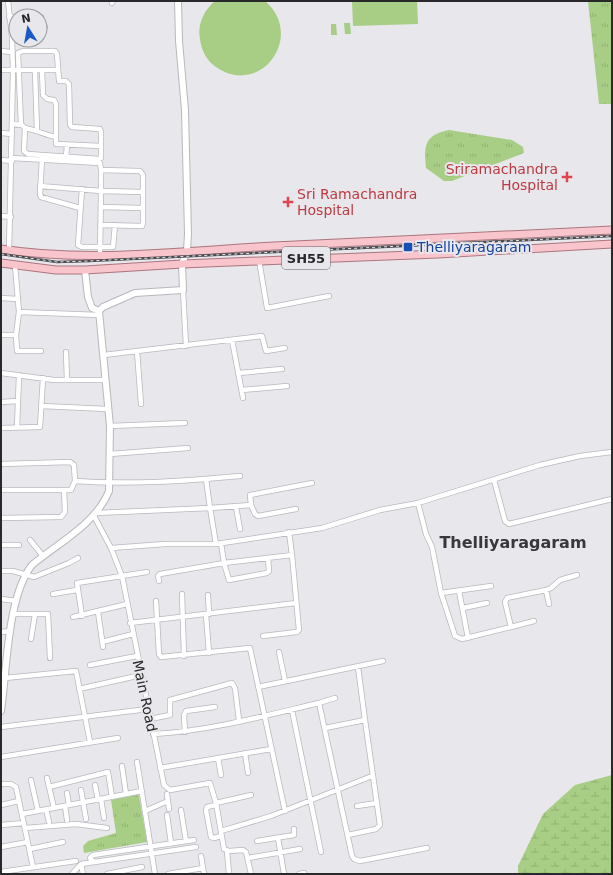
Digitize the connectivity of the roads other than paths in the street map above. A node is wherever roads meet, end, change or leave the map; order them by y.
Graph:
1 (178, 1) edge
2 (12, 48) edge
3 (1, 51) edge
4 (12, 52) junction
5 (1, 70) edge
6 (42, 70) junction
7 (58, 70) junction
8 (13, 71) junction
9 (19, 71) junction
10 (35, 71) junction
11 (12, 124) junction
12 (23, 126) junction
13 (37, 131) junction
14 (1, 133) edge
15 (12, 134) junction
16 (56, 137) junction
17 (67, 145) junction
18 (101, 146) junction
19 (66, 157) junction
20 (42, 159) junction
21 (1, 160) edge
22 (12, 160) junction
23 (101, 170) junction
24 (40, 186) junction
25 (82, 189) junction
26 (101, 191) junction
27 (143, 192) junction
28 (101, 207) junction
29 (80, 208) junction
30 (142, 208) junction
31 (1, 216) edge
32 (11, 217) junction
33 (100, 225) junction
34 (115, 225) junction
35 (612, 230) edge
36 (612, 244) edge
37 (100, 247) junction
38 (1, 249) edge
39 (9, 251) junction
40 (187, 251) junction
41 (100, 255) junction
42 (259, 260) junction
43 (1, 263) edge
44 (182, 264) junction
45 (15, 265) junction
46 (86, 270) junction
47 (182, 290) junction
48 (329, 296) dead end
49 (1, 298) edge
50 (18, 299) junction
51 (19, 312) junction
52 (99, 313) junction
53 (1, 335) edge
54 (16, 335) junction
55 (232, 340) junction
56 (186, 346) junction
57 (285, 348) dead end
58 (41, 351) dead end
59 (137, 351) junction
60 (66, 352) dead end
61 (104, 355) junction
62 (282, 369) dead end
63 (1, 373) edge
64 (238, 373) junction
65 (19, 375) junction
66 (43, 378) junction
67 (67, 380) junction
68 (105, 380) junction
69 (287, 386) dead end
70 (242, 390) junction
71 (243, 398) dead end
72 (18, 401) junction
73 (1, 402) edge
74 (141, 404) dead end
75 (42, 406) junction
76 (107, 409) junction
77 (185, 423) dead end
78 (110, 426) junction
79 (1, 428) edge
80 (17, 428) junction
81 (188, 448) dead end
82 (612, 452) edge
83 (110, 454) junction
84 (1, 464) edge
85 (240, 476) dead end
86 (206, 479) junction
87 (494, 480) junction
88 (75, 481) junction
89 (109, 483) junction
90 (312, 483) dead end
91 (1, 490) edge
92 (64, 490) junction
93 (612, 499) edge
94 (418, 503) junction
95 (250, 505) junction
96 (236, 507) junction
97 (210, 508) junction
98 (296, 509) dead end
99 (95, 514) junction
100 (1, 518) edge
101 (240, 529) dead end
102 (289, 532) junction
103 (30, 540) dead end
104 (218, 543) junction
105 (1, 545) edge
106 (19, 545) dead end
107 (111, 548) junction
108 (292, 555) junction
109 (43, 556) junction
110 (78, 558) dead end
111 (268, 558) junction
112 (224, 563) junction
113 (1, 571) edge
114 (147, 572) dead end
115 (25, 575) junction
116 (577, 575) dead end
117 (122, 576) junction
118 (159, 581) dead end
119 (491, 586) dead end
120 (77, 590) junction
121 (460, 590) junction
122 (546, 590) junction
123 (441, 593) junction
124 (53, 594) dead end
125 (182, 594) dead end
126 (208, 596) dead end
127 (1, 599) edge
128 (156, 600) dead end
129 (17, 601) junction
130 (296, 603) junction
131 (487, 603) dead end
132 (127, 604) junction
133 (549, 604) dead end
134 (463, 608) junction
135 (98, 612) junction
136 (14, 614) junction
137 (35, 614) junction
138 (208, 615) junction
139 (82, 616) junction
140 (183, 617) junction
141 (73, 618) dead end
142 (157, 620) junction
143 (534, 621) dead end
144 (130, 623) junction
145 (511, 627) junction
146 (1, 632) edge
147 (11, 632) junction
148 (133, 634) junction
149 (263, 636) dead end
150 (468, 638) junction
151 (31, 640) dead end
152 (102, 642) junction
153 (103, 648) dead end
154 (279, 652) dead end
155 (209, 653) junction
156 (137, 656) junction
157 (184, 656) junction
158 (50, 658) dead end
159 (383, 661) dead end
160 (4, 663) edge
161 (90, 665) dead end
162 (358, 667) junction
163 (141, 675) junction
164 (5, 678) junction
165 (285, 681) junction
166 (258, 687) junction
167 (79, 689) junction
168 (335, 698) dead end
169 (319, 703) junction
170 (215, 706) dead end
171 (1, 709) edge
172 (148, 709) junction
173 (292, 710) junction
174 (264, 716) junction
175 (84, 717) junction
176 (150, 719) junction
177 (239, 720) junction
178 (365, 720) junction
179 (1, 727) edge
180 (325, 728) junction
181 (185, 732) junction
182 (153, 734) junction
183 (118, 738) dead end
184 (90, 742) junction
185 (271, 749) junction
186 (245, 753) junction
187 (1, 757) edge
188 (218, 758) junction
189 (137, 762) dead end
190 (122, 766) dead end
191 (160, 768) junction
192 (248, 773) dead end
193 (221, 775) dead end
194 (372, 776) junction
195 (47, 778) dead end
196 (31, 780) dead end
197 (1, 784) edge
198 (95, 785) dead end
199 (49, 787) junction
200 (337, 789) junction
201 (81, 790) dead end
202 (142, 792) junction
203 (67, 793) dead end
204 (126, 794) junction
205 (167, 794) dead end
206 (252, 795) dead end
207 (112, 797) junction
208 (99, 799) junction
209 (312, 799) junction
210 (168, 801) junction
211 (19, 802) junction
212 (83, 802) junction
213 (377, 803) junction
214 (216, 804) junction
215 (1, 805) edge
216 (67, 805) junction
217 (357, 806) dead end
218 (54, 808) junction
219 (46, 809) junction
220 (169, 809) dead end
221 (181, 810) dead end
222 (38, 811) junction
223 (285, 811) junction
224 (145, 812) junction
225 (22, 814) junction
226 (167, 815) dead end
227 (104, 818) dead end
228 (86, 819) dead end
229 (68, 820) dead end
230 (49, 822) dead end
231 (1, 825) edge
232 (25, 825) junction
233 (107, 828) dead end
234 (294, 830) dead end
235 (221, 833) junction
236 (348, 835) junction
237 (278, 838) junction
238 (194, 840) dead end
239 (186, 841) junction
240 (257, 841) dead end
241 (28, 842) junction
242 (63, 842) dead end
243 (171, 843) junction
244 (1, 846) edge
245 (150, 846) junction
246 (196, 847) dead end
247 (427, 848) dead end
248 (30, 849) junction
249 (300, 850) dead end
250 (227, 851) junction
251 (321, 852) dead end
252 (152, 853) junction
253 (280, 853) junction
254 (201, 856) dead end
255 (248, 858) junction
256 (78, 862) junction
257 (96, 862) junction
258 (33, 867) junction
259 (142, 867) dead end
260 (203, 868) junction
261 (1, 872) edge
262 (72, 874) edge
263 (83, 874) edge
264 (107, 874) edge
265 (155, 874) edge
266 (168, 874) edge
267 (204, 874) edge
268 (229, 874) edge
269 (251, 874) edge
270 (284, 874) edge

1 - 40 street
2 - 4 street
3 - 4 street
4 - 8 street
5 - 8 street
6 - 7 street
6 - 10 street
6 - 16 street
7 - 9 street
7 - 18 street
8 - 9 street
8 - 11 street
9 - 10 street
9 - 12 street
10 - 13 street
11 - 12 street
11 - 15 street
12 - 13 street
12 - 19 street
13 - 16 street
14 - 15 street
15 - 22 street
16 - 17 street
17 - 18 street
17 - 19 street
18 - 19 street
20 - 22 street
20 - 23 street
20 - 24 street
21 - 22 street
22 - 32 street
23 - 26 street
23 - 27 street
24 - 25 street
24 - 29 street
25 - 26 street
25 - 29 street
26 - 27 street
26 - 28 street
27 - 30 street
28 - 30 street
28 - 33 street
29 - 37 street
30 - 34 street
31 - 32 street
32 - 39 street
33 - 34 street
33 - 37 street
34 - 37 street
35 - 40 main road, SH55
36 - 42 main road, SH55
37 - 41 street
38 - 39 main road, SH55
39 - 41 main road, SH55
40 - 41 main road, SH55
40 - 44 street
42 - 44 main road, SH55
42 - 48 street
43 - 45 main road, SH55
44 - 46 main road, SH55
44 - 47 street
45 - 46 main road, SH55
45 - 50 street
46 - 52 street
47 - 52 street
47 - 56 street
49 - 50 street
50 - 51 street
51 - 52 street
51 - 54 street
52 - 61 street
53 - 54 street
54 - 58 street
55 - 56 street
55 - 57 street
55 - 64 street
56 - 59 street
59 - 61 street
59 - 74 street
60 - 67 street
61 - 68 street
62 - 64 street
63 - 65 street
64 - 70 street
65 - 66 street
65 - 72 street
66 - 67 street
66 - 75 street
67 - 68 street
68 - 76 street
69 - 70 street
70 - 71 street
72 - 73 street
72 - 80 street
75 - 76 street
75 - 80 street
76 - 78 street
77 - 78 street
78 - 83 street
79 - 80 street
81 - 83 street
82 - 87 street
83 - 89 street
84 - 88 street
85 - 86 street
86 - 89 street
86 - 97 street
87 - 93 street
87 - 94 street
88 - 89 street
88 - 92 street
89 - 99 street
90 - 95 street
91 - 92 street
92 - 100 street
94 - 102 street
94 - 123 street
95 - 96 street
95 - 98 street
96 - 97 street
96 - 101 street
97 - 99 street
97 - 104 street
99 - 107 street, Main Road
99 - 109 street
102 - 104 street
102 - 108 street
103 - 109 street
104 - 107 street
104 - 112 street
105 - 106 street
107 - 117 street, Main Road
108 - 111 street
108 - 130 street
109 - 115 street
110 - 115 street
111 - 112 street
111 - 112 street
112 - 118 street
113 - 115 street
114 - 117 street
115 - 129 street
116 - 122 street
117 - 120 street
117 - 132 street, Main Road
119 - 121 street
120 - 124 street
120 - 139 street
121 - 123 street
121 - 134 street
122 - 133 street
122 - 145 street
123 - 150 street
125 - 140 street
126 - 138 street
127 - 129 street
128 - 142 street
129 - 136 street
130 - 138 street
130 - 149 street
131 - 134 street
132 - 135 street
132 - 144 street, Main Road
134 - 150 street
135 - 139 street
135 - 152 street
136 - 137 street
136 - 147 street
137 - 151 street
137 - 158 street
138 - 140 street
138 - 155 street
139 - 141 street
140 - 142 street
140 - 157 street
142 - 144 street
142 - 157 street
143 - 145 street
144 - 148 street, Main Road
145 - 150 street
146 - 147 street
147 - 160 street
148 - 152 street
148 - 156 street, Main Road
152 - 153 street
154 - 165 street
155 - 157 street
155 - 166 street
156 - 161 street
156 - 163 street, Main Road
159 - 162 street
160 - 164 street
162 - 165 street
162 - 178 street
163 - 167 street
163 - 172 street, Main Road
164 - 167 street
164 - 171 street
165 - 166 street
166 - 174 street
167 - 175 street
168 - 169 street
169 - 173 street
169 - 180 street
170 - 181 street
172 - 175 street
172 - 176 street, Main Road
173 - 174 street
173 - 209 street
174 - 177 street
174 - 185 street
175 - 179 street
175 - 184 street
176 - 177 street
176 - 182 street, Main Road
177 - 181 street
178 - 180 street
178 - 194 street
180 - 200 street
181 - 182 street
182 - 191 street, Main Road
183 - 184 street
184 - 187 street
185 - 186 street
185 - 223 street
186 - 188 street
186 - 192 street
188 - 191 street
188 - 193 street
189 - 202 street
190 - 204 street
191 - 214 street, Main Road
194 - 200 street
194 - 213 street
195 - 199 street
196 - 222 street
197 - 211 street
198 - 208 street
199 - 207 street
199 - 218 street
200 - 209 street
200 - 236 street
201 - 212 street
202 - 204 street
202 - 224 street
203 - 216 street
204 - 207 street
205 - 210 street
206 - 214 street
207 - 208 street
208 - 212 street
208 - 227 street
209 - 223 street
209 - 251 street
210 - 220 street
210 - 224 street
211 - 215 street
211 - 225 street
212 - 216 street
212 - 228 street
213 - 217 street
213 - 236 street
214 - 235 street, Main Road
214 - 235 street
216 - 218 street
216 - 229 street
218 - 219 street
219 - 222 street
219 - 230 street
221 - 239 street
222 - 225 street
223 - 235 street
224 - 245 street
225 - 232 street
226 - 243 street
231 - 232 street
232 - 233 street
232 - 241 street
234 - 237 street
235 - 250 street, Main Road
236 - 247 street
237 - 240 street
237 - 253 street
238 - 239 street
239 - 243 street
241 - 244 street
241 - 248 street
242 - 248 street
243 - 245 street
245 - 252 street
245 - 257 street
246 - 252 street
248 - 258 street
249 - 253 street
250 - 255 street
250 - 268 street, Main Road
252 - 257 street
252 - 265 street
253 - 255 street
253 - 270 street
254 - 260 street
255 - 269 street
256 - 257 street
256 - 258 street
256 - 262 street
256 - 263 street
258 - 261 street
259 - 264 street
260 - 266 street
260 - 267 street

